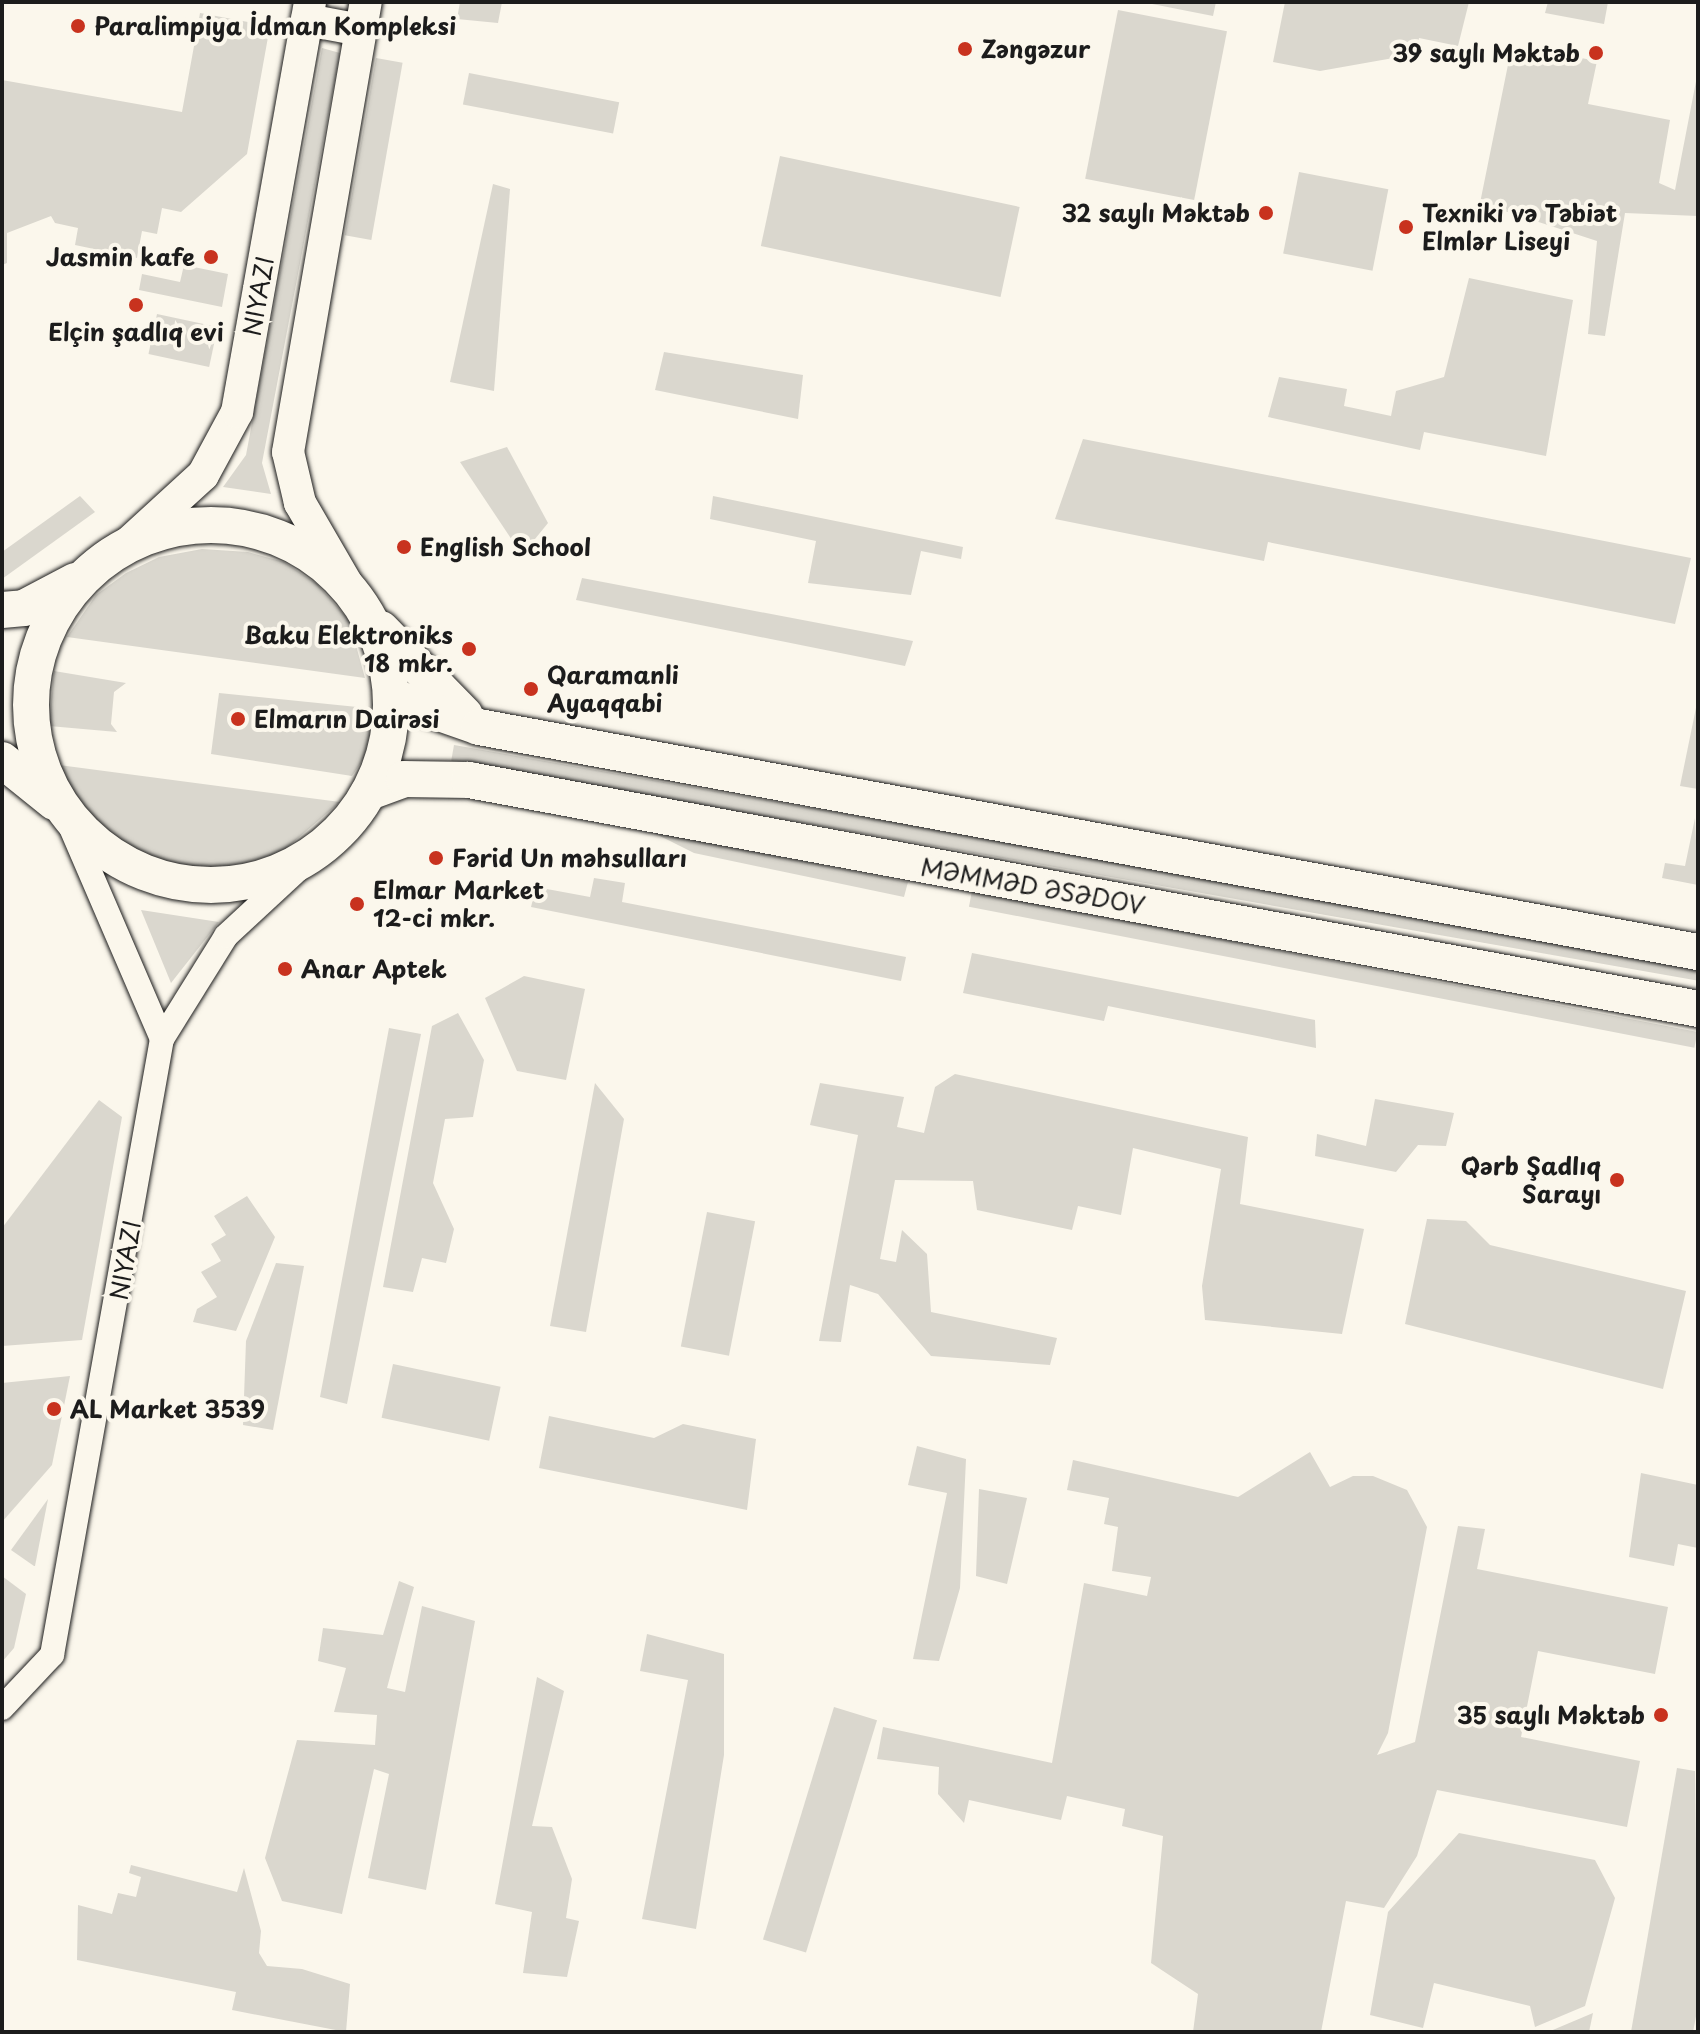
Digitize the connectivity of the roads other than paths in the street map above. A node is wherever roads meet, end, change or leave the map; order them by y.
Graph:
1 (308, 11) edge
2 (364, 16) edge
3 (123, 548) junction
4 (93, 569) junction
5 (351, 591) junction
6 (2, 610) edge
7 (391, 696) junction
8 (479, 727) junction
9 (2, 734) edge
10 (18, 754) edge
11 (369, 792) junction
12 (63, 809) junction
13 (322, 847) junction
14 (1698, 952) edge
15 (1698, 1009) edge
16 (162, 1039) junction
17 (2, 1708) edge

1 - 2 main road
1 - 3 main road, NIYAZI
2 - 5 main road
3 - 4 main road
3 - 5 main road
4 - 6 main road
4 - 10 main road
5 - 7 main road
5 - 8 main road
7 - 8 main road
7 - 11 main road
8 - 14 main road
9 - 10 main road
10 - 12 main road
11 - 13 main road
11 - 15 main road, MƏMMƏD ƏSƏDOV
12 - 13 main road
12 - 16 street
13 - 16 street
16 - 17 street, NIYAZI

